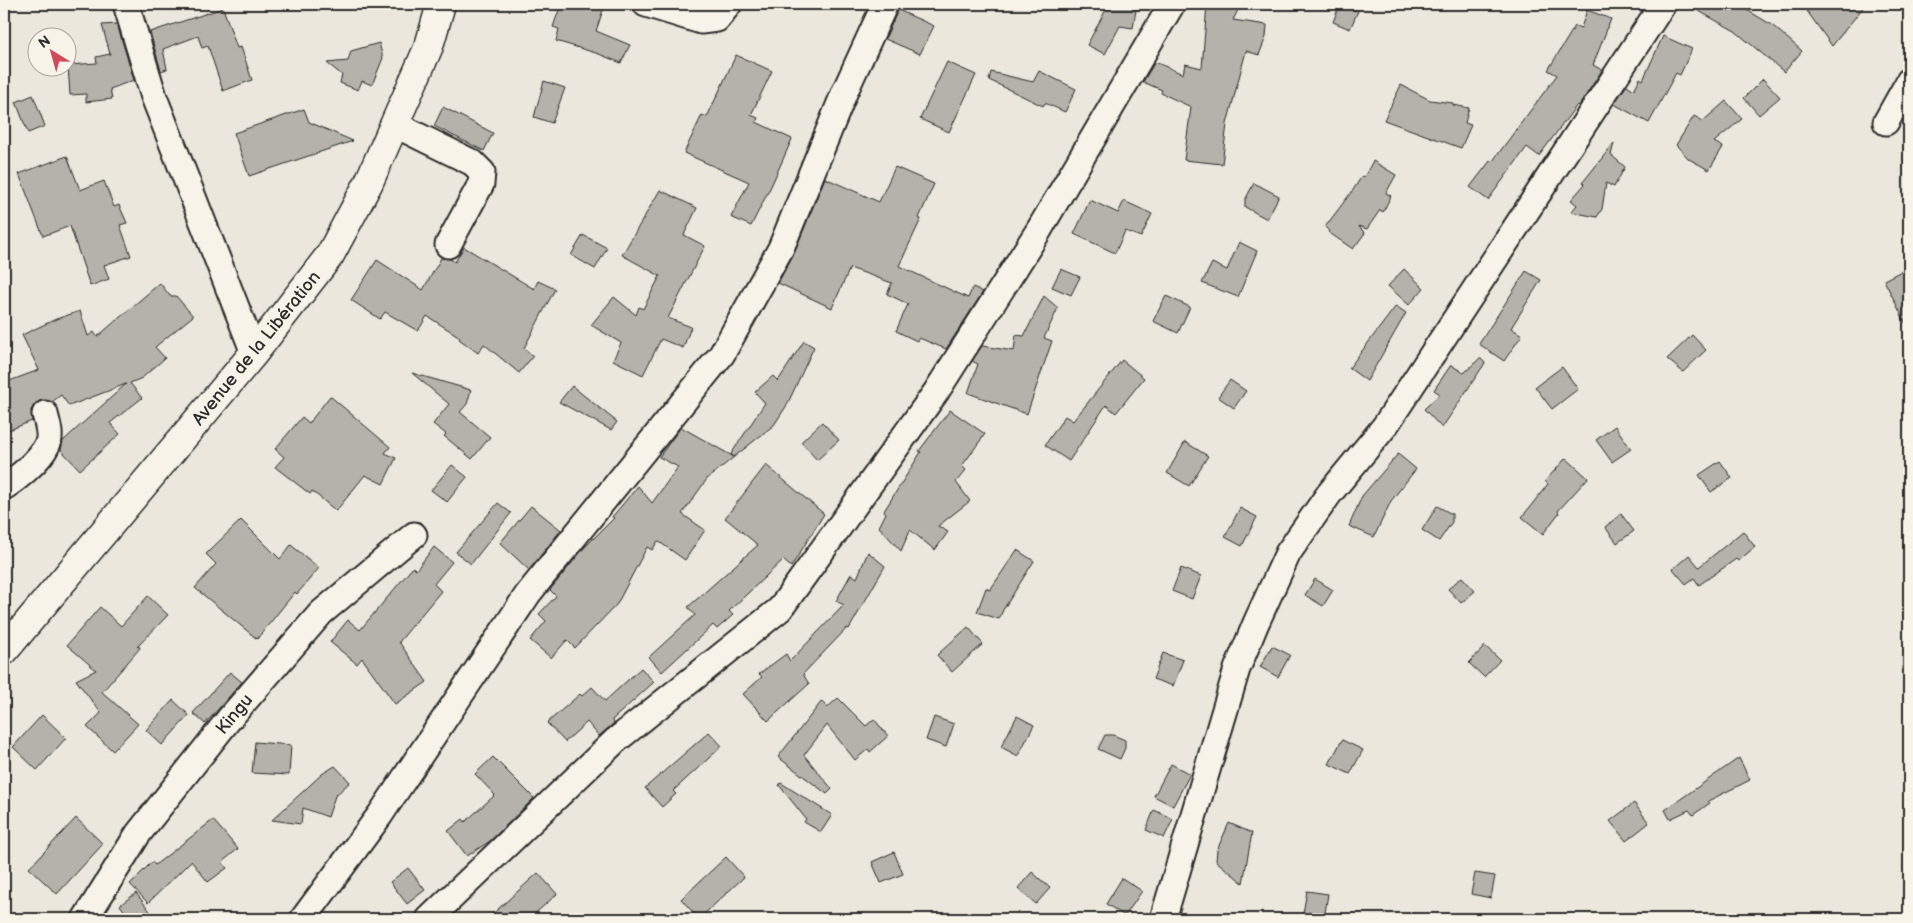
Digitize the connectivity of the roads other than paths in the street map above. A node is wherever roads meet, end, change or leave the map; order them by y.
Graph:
1 (126, 4) edge
2 (441, 4) edge
3 (646, 4) edge
4 (729, 4) edge
5 (885, 4) edge
6 (1172, 4) edge
7 (1662, 4) edge
8 (1909, 81) edge
9 (1886, 122) dead end
10 (394, 124) junction
11 (448, 245) dead end
12 (254, 353) junction
13 (45, 414) dead end
14 (4, 487) edge
15 (414, 535) dead end
16 (4, 651) edge
17 (86, 919) edge
18 (303, 919) edge
19 (429, 919) edge
20 (1164, 919) edge

1 - 12 street
2 - 10 highway, Avenue de la Libération
3 - 4 street
5 - 18 street
6 - 19 street
7 - 20 street
8 - 9 street
10 - 11 street
10 - 12 highway, Avenue de la Libération
12 - 16 highway, Avenue de la Libération
13 - 14 street
15 - 17 street, Kingu

